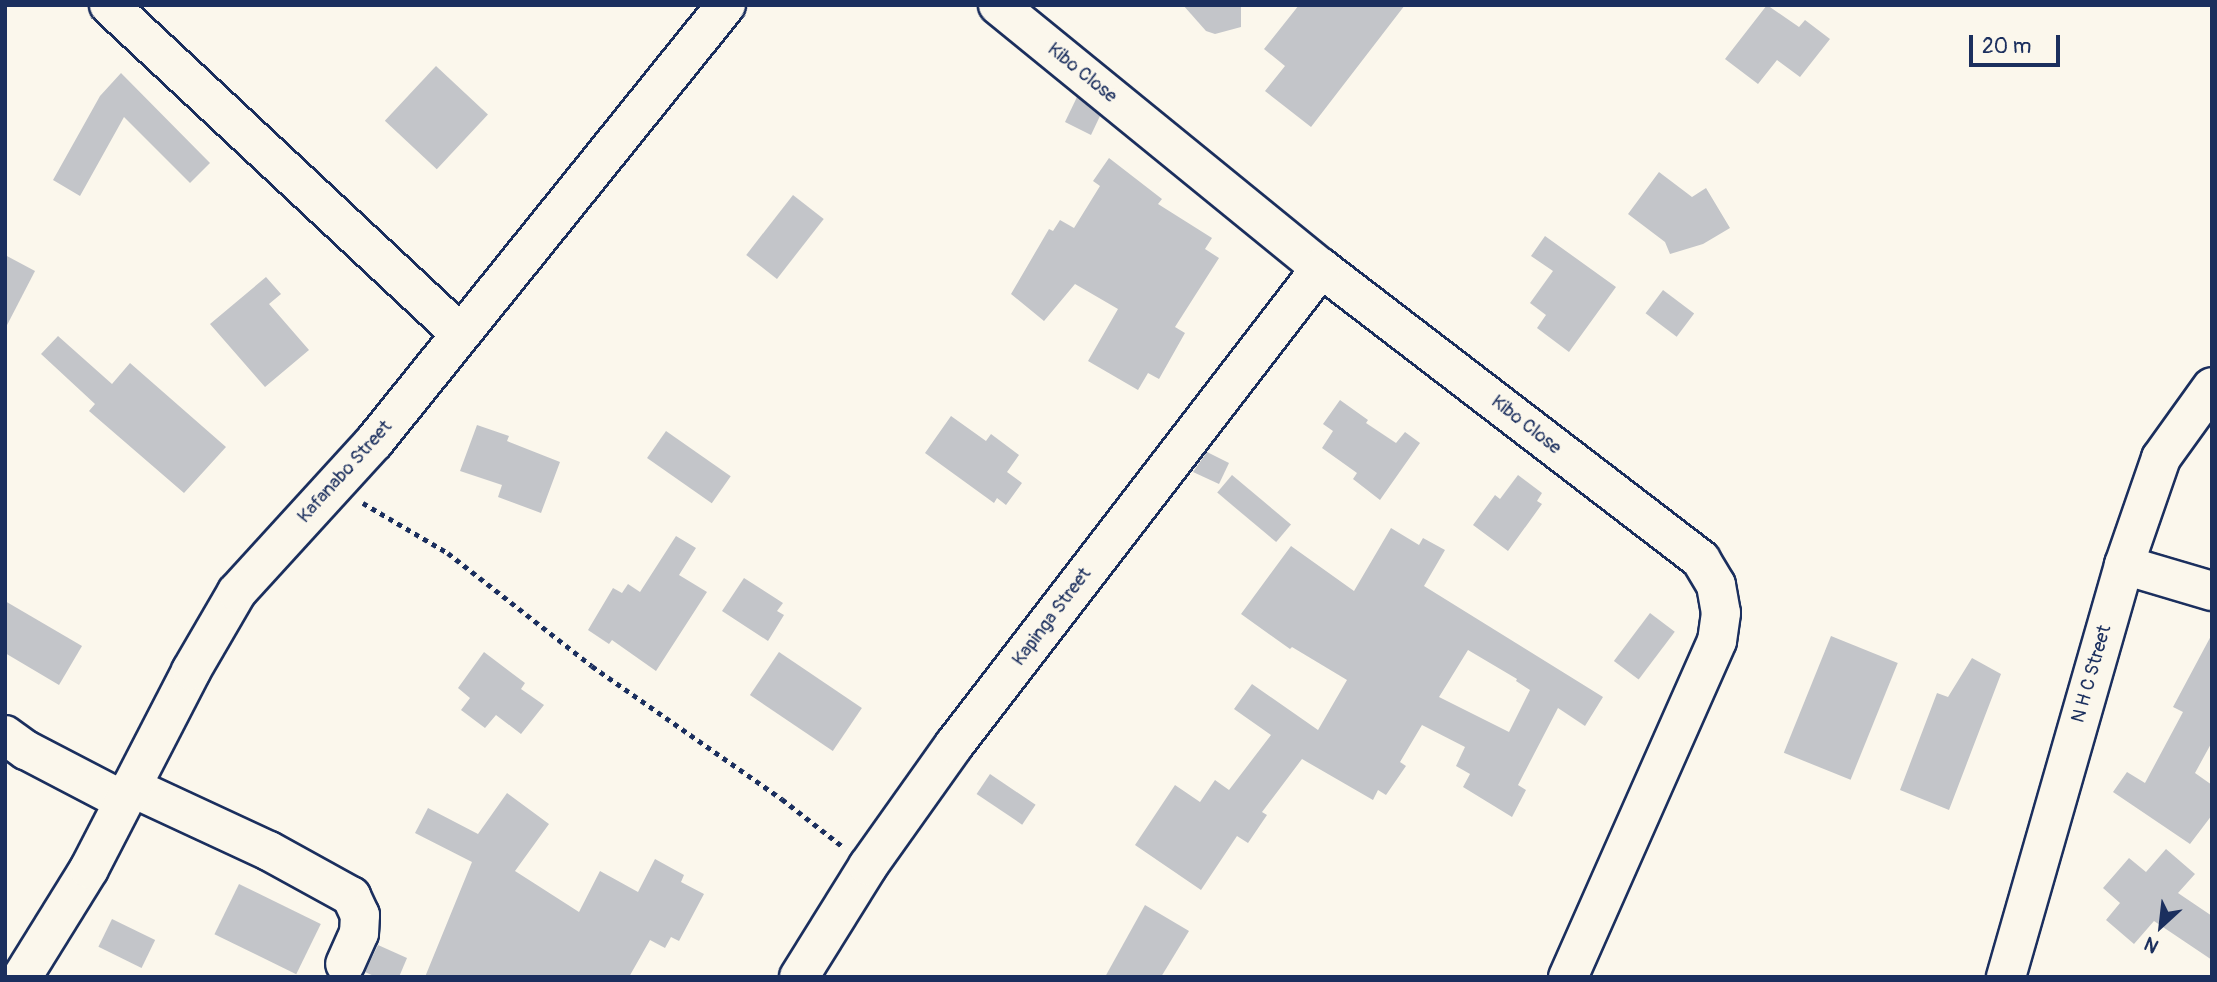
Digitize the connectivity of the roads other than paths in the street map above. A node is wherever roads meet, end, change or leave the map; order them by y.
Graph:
1 (109, 5) edge
2 (726, 5) edge
3 (998, 5) edge
4 (1321, 268) junction
5 (460, 334) junction
6 (2212, 387) edge
7 (2123, 565) junction
8 (2212, 591) edge
9 (5, 735) edge
10 (128, 794) junction
11 (345, 964) dead end
12 (2009, 975) edge
13 (22, 977) edge
14 (799, 977) edge
15 (1568, 977) edge

1 - 5 street
2 - 5 street, Kafanabo Street
3 - 4 street, Kibo Close
4 - 14 street, Kapinga Street
4 - 15 street, Kibo Close
5 - 10 street, Kafanabo Street
6 - 7 street, N H C Street
7 - 8 street
7 - 12 street, N H C Street
9 - 10 street
10 - 11 street
10 - 13 street, Kafanabo Street

